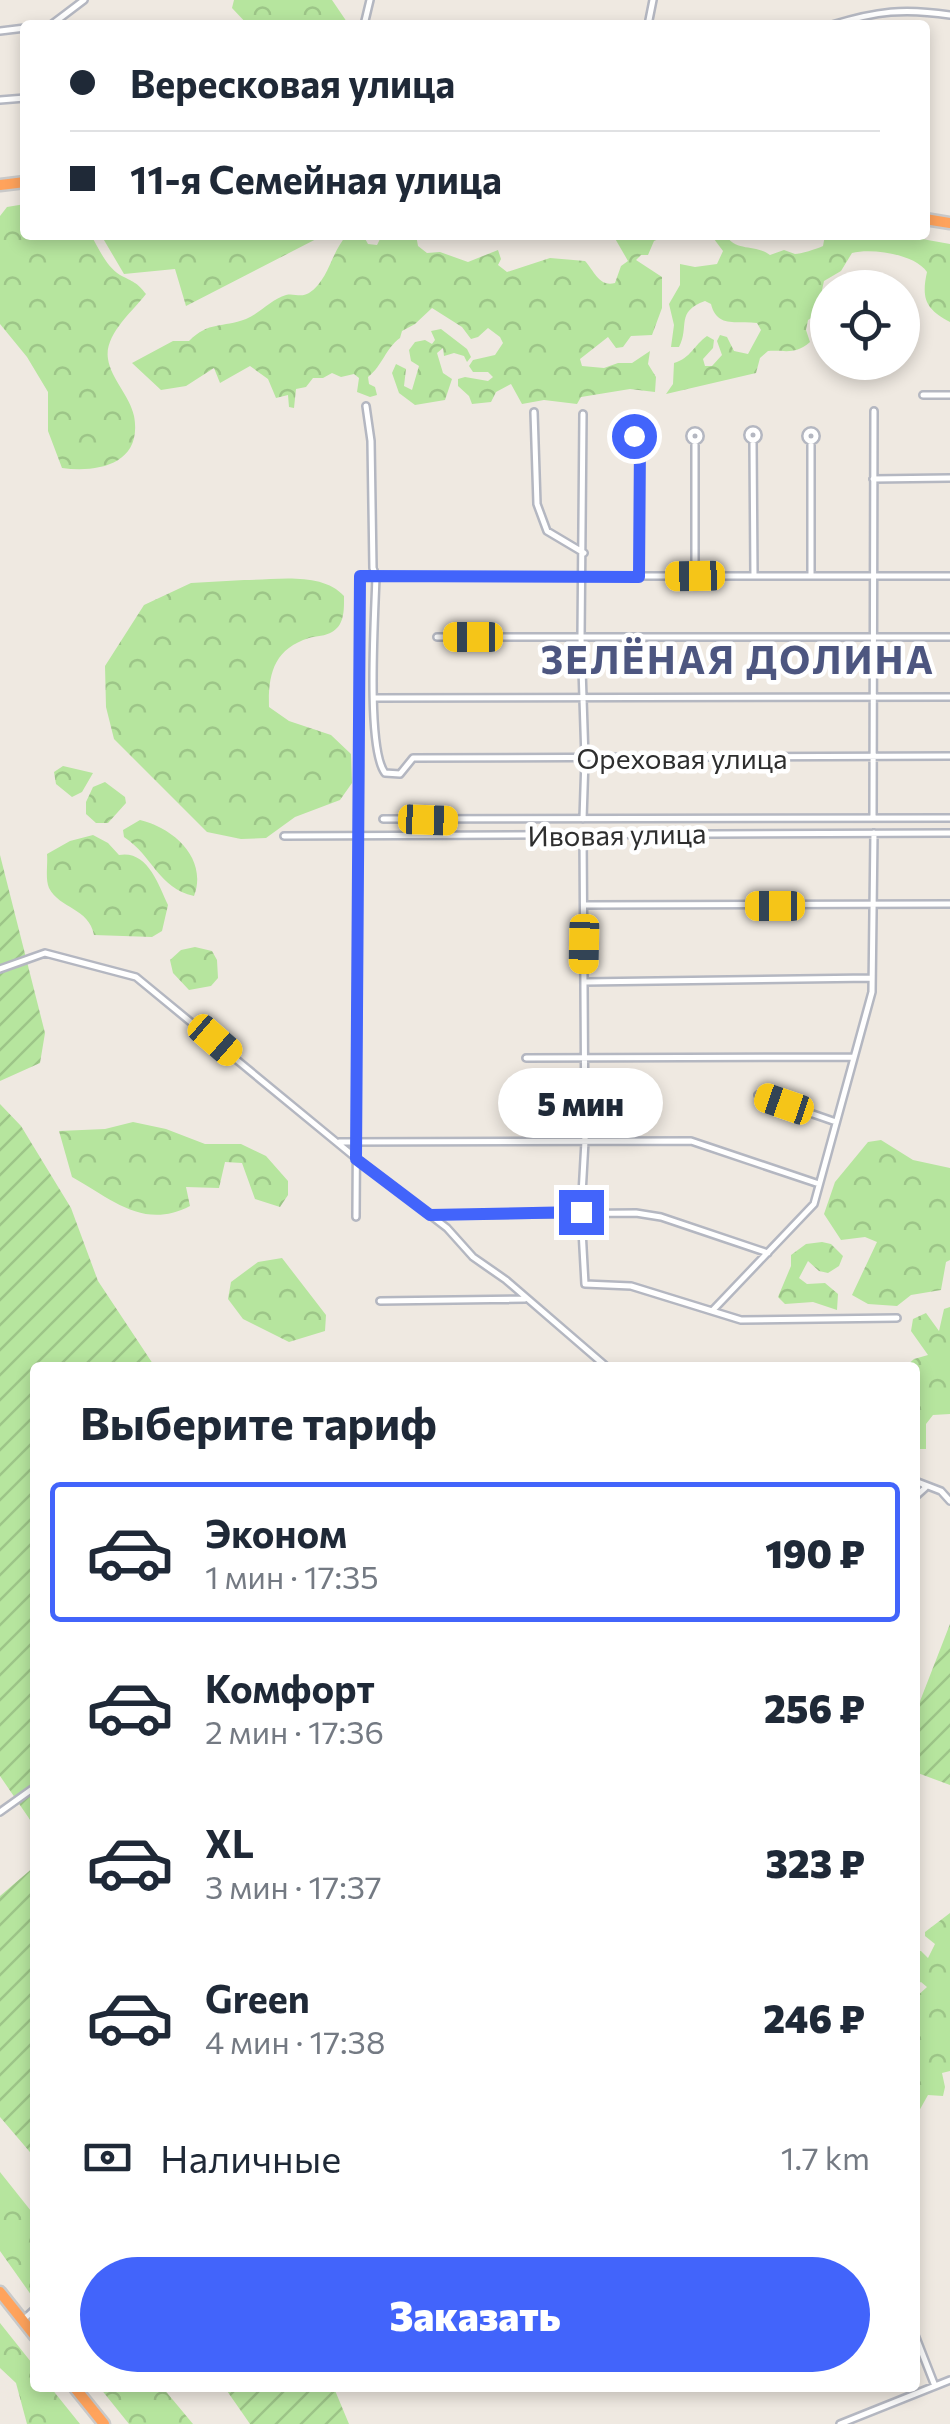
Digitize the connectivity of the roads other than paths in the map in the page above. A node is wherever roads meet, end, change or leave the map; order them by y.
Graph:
1 (84, 0) edge
2 (950, 15) edge
3 (58, 20) edge
4 (849, 20) edge
5 (950, 394) edge
6 (923, 395) dead end
7 (366, 406) dead end
8 (874, 411) dead end
9 (534, 412) dead end
10 (583, 414) dead end
11 (753, 440) dead end
12 (696, 441) dead end
13 (810, 441) dead end
14 (640, 442) dead end
15 (950, 478) edge
16 (872, 479) junction
17 (584, 553) junction
18 (376, 576) junction
19 (695, 576) junction
20 (754, 576) junction
21 (811, 576) junction
22 (873, 576) junction
23 (950, 576) edge
24 (639, 577) junction
25 (582, 578) junction
26 (437, 637) dead end
27 (950, 637) edge
28 (582, 638) junction
29 (873, 638) junction
30 (950, 697) edge
31 (374, 698) junction
32 (872, 699) junction
33 (583, 700) junction
34 (950, 756) edge
35 (872, 758) junction
36 (586, 759) junction
37 (873, 818) junction
38 (950, 818) edge
39 (383, 819) dead end
40 (582, 819) junction
41 (950, 832) edge
42 (583, 833) junction
43 (874, 833) junction
44 (360, 835) junction
45 (284, 836) dead end
46 (950, 904) edge
47 (584, 905) junction
48 (874, 905) junction
49 (0, 969) edge
50 (872, 978) junction
51 (584, 982) junction
52 (854, 1057) junction
53 (526, 1058) dead end
54 (583, 1058) junction
55 (758, 1095) dead end
56 (836, 1122) junction
57 (585, 1140) junction
58 (336, 1142) junction
59 (357, 1143) junction
60 (356, 1159) junction
61 (819, 1184) junction
62 (581, 1212) junction
63 (430, 1215) junction
64 (356, 1216) dead end
65 (768, 1253) junction
66 (726, 1296) junction
67 (528, 1299) junction
68 (380, 1301) dead end
69 (713, 1310) junction
70 (730, 1317) junction
71 (897, 1318) dead end
72 (601, 1362) edge
73 (920, 1482) edge
74 (950, 1501) edge
75 (30, 1791) edge
76 (0, 1812) edge
77 (0, 2292) edge
78 (30, 2314) edge
79 (23, 2320) junction
80 (30, 2329) edge
81 (920, 2348) edge
82 (950, 2380) edge
83 (935, 2386) junction
84 (78, 2392) edge
85 (104, 2424) edge
86 (840, 2424) edge

1 - 3 street
2 - 4 street
5 - 6 street
7 - 18 street
8 - 16 street
9 - 17 street
10 - 17 street
11 - 20 street
12 - 19 street
13 - 21 street
14 - 24 street
15 - 16 street
16 - 22 street
17 - 25 street
18 - 25 street
18 - 31 street
18 - 44 street
19 - 20 street
19 - 24 street
20 - 21 street
21 - 22 street
22 - 23 street
22 - 29 street
24 - 25 street
25 - 28 street
26 - 28 street
27 - 29 street
28 - 29 street
28 - 33 street
29 - 32 street
30 - 32 street
31 - 33 street
31 - 36 street, Ореховая улица
32 - 33 street
32 - 35 street
33 - 36 street
34 - 35 street, Ореховая улица
35 - 36 street, Ореховая улица
35 - 37 street
36 - 40 street
37 - 38 street, Ивовая улица
37 - 40 street, Ивовая улица
39 - 40 street, Ивовая улица
41 - 43 street, Ивовая улица
42 - 43 street, Ивовая улица
42 - 44 street, Ивовая улица
42 - 47 street
43 - 48 street
44 - 45 street, Ивовая улица
44 - 59 street
46 - 48 street
47 - 48 street
47 - 51 street
48 - 50 street
49 - 58 street
50 - 51 street
50 - 52 street
51 - 54 street
52 - 54 street
52 - 56 street
53 - 54 street
54 - 57 street
55 - 56 street
56 - 61 street
57 - 59 street
57 - 61 street
57 - 62 street
58 - 59 street
58 - 60 street
59 - 60 street
60 - 63 street
60 - 64 street
61 - 65 street
62 - 63 street
62 - 65 street
62 - 69 street
63 - 67 street
65 - 66 street
66 - 69 street
66 - 70 street
67 - 68 street
67 - 72 street
69 - 70 street
70 - 71 street
73 - 74 street
75 - 76 street
77 - 79 highway
78 - 79 street
79 - 80 highway
81 - 83 street
82 - 83 street
83 - 86 street
84 - 85 highway

